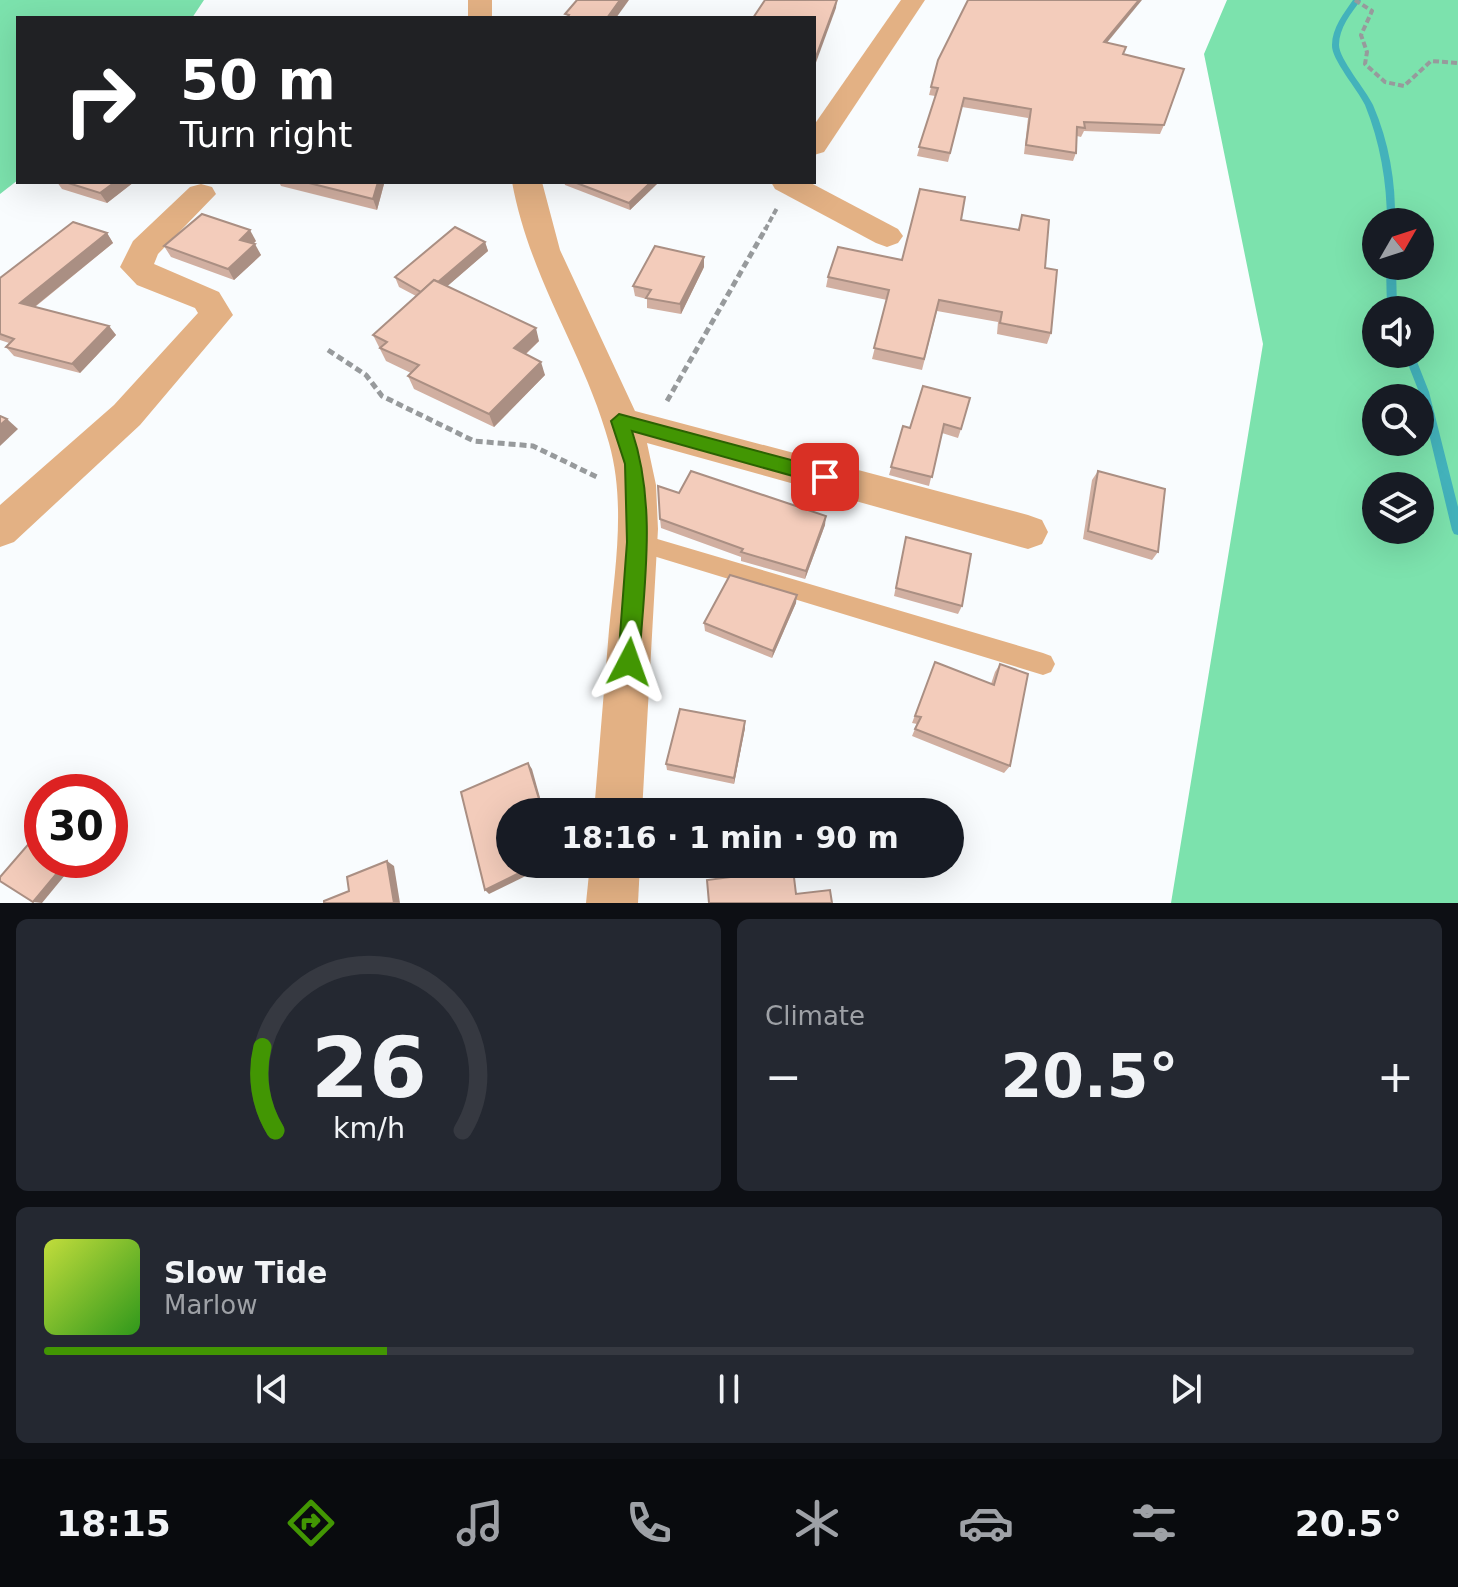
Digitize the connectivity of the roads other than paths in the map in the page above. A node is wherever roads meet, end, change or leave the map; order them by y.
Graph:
1 (913, 0) edge
2 (816, 143) edge
3 (527, 184) edge
4 (789, 184) edge
5 (201, 194) dead end
6 (887, 236) dead end
7 (635, 425) junction
8 (0, 530) edge
9 (1028, 532) dead end
10 (637, 542) junction
11 (1043, 664) dead end
12 (619, 798) edge
13 (614, 878) edge
14 (612, 903) edge

1 - 2 street
3 - 7 street
4 - 6 street
5 - 8 street
7 - 9 street
7 - 10 street
10 - 11 lane
10 - 12 street
13 - 14 street

